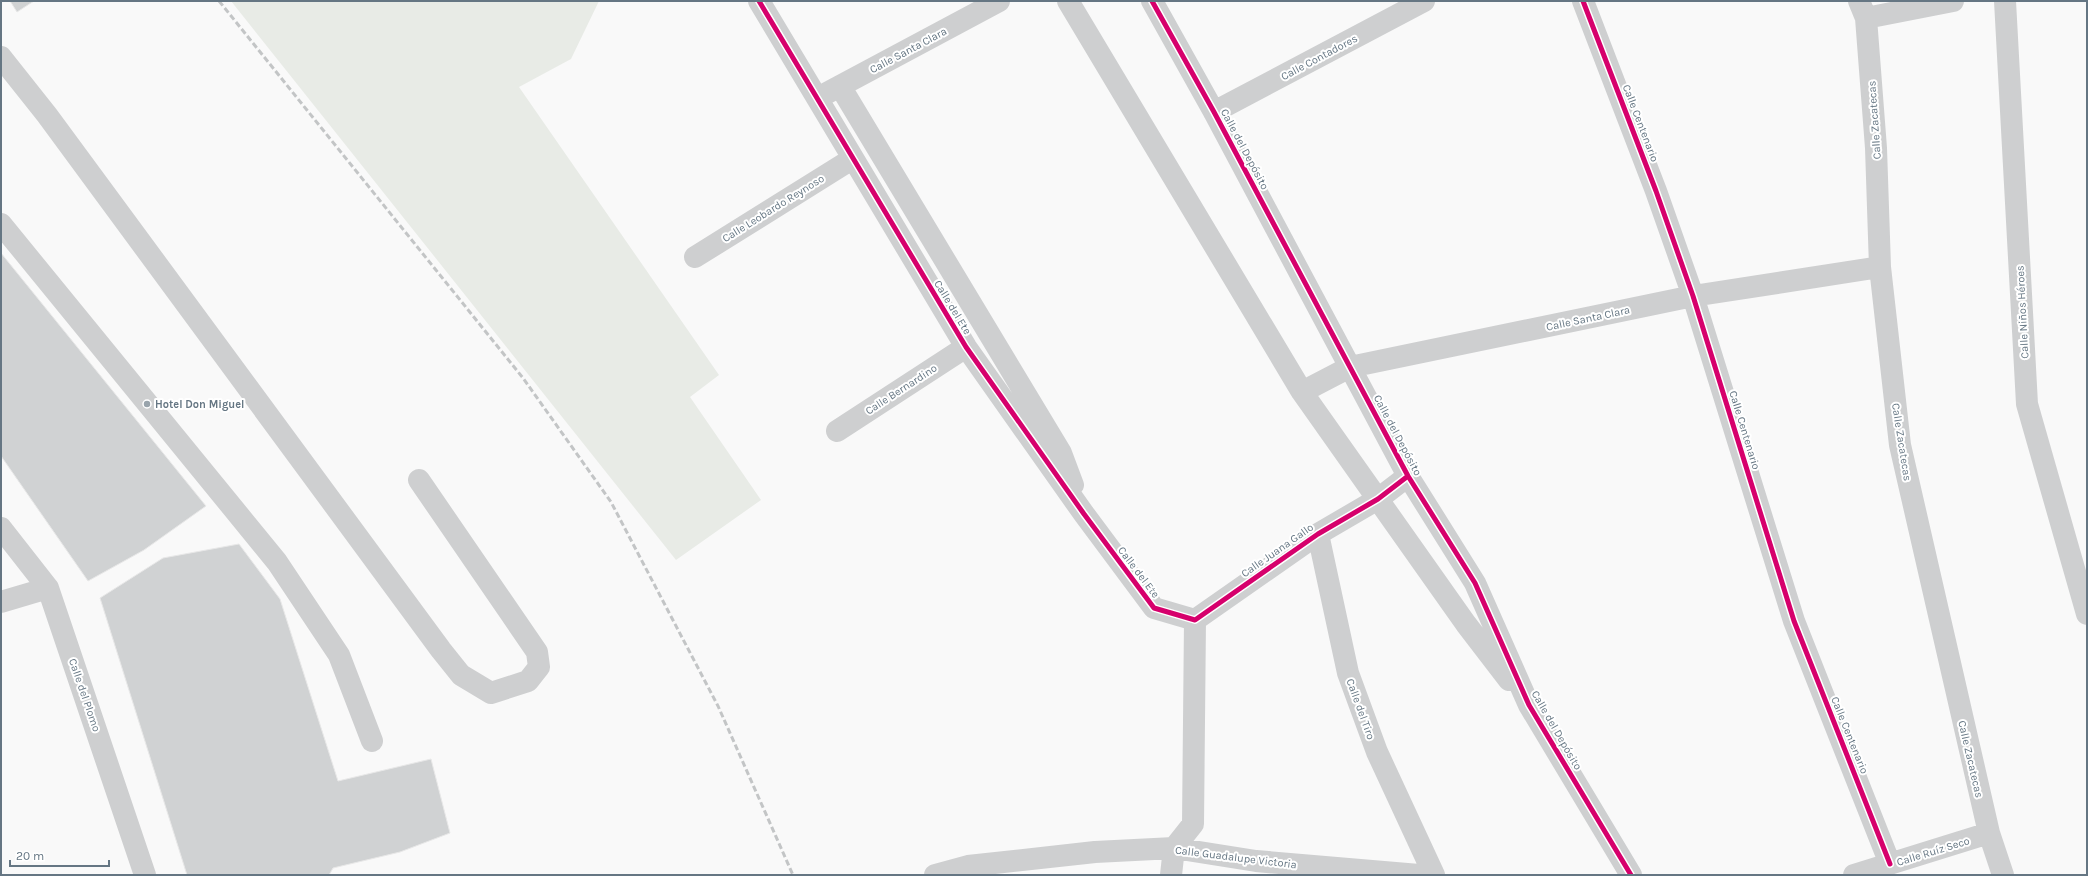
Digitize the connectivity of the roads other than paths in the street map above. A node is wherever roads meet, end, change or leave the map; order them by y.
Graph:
1 (759, 1) edge
2 (999, 1) edge
3 (1068, 1) edge
4 (1152, 1) edge
5 (1424, 1) edge
6 (1583, 1) edge
7 (1953, 1) edge
8 (2005, 1) edge
9 (1863, 9) edge
10 (1, 57) edge
11 (840, 86) junction
12 (817, 98) junction
13 (1214, 112) junction
14 (852, 159) junction
15 (1, 224) edge
16 (695, 257) dead end
17 (1880, 267) junction
18 (1693, 296) junction
19 (966, 347) junction
20 (1350, 367) junction
21 (1302, 392) junction
22 (837, 431) dead end
23 (1408, 476) junction
24 (419, 480) dead end
25 (1378, 499) junction
26 (1084, 514) junction
27 (1, 528) edge
28 (1318, 534) junction
29 (48, 588) junction
30 (1, 602) edge
31 (2087, 614) edge
32 (1195, 620) junction
33 (1529, 706) junction
34 (372, 741) dead end
35 (1989, 833) junction
36 (1174, 848) junction
37 (1890, 864) junction
38 (145, 875) edge
39 (935, 875) edge
40 (1171, 875) edge
41 (1419, 875) edge
42 (1434, 875) edge
43 (1631, 875) edge
44 (1854, 875) edge
45 (2003, 875) edge

1 - 12 street, Calle del Ete
2 - 11 street, Calle Santa Clara
3 - 21 street, Calle del Depósito
4 - 13 street, Calle del Depósito
5 - 13 street, Calle Contadores
6 - 18 street, Calle Centenario
7 - 9 street
8 - 31 street, Calle Niños Héroes
9 - 17 street, Calle Zacatecas
10 - 24 street
11 - 12 street, Calle Santa Clara
11 - 26 street, Calle del Ete
12 - 14 street, Calle del Ete
13 - 20 street, Calle del Depósito
14 - 16 street, Calle Leobardo Reynoso
14 - 19 street, Calle del Ete
15 - 34 street
17 - 18 street, Calle Santa Clara
17 - 35 street, Calle Zacatecas
18 - 20 street, Calle Santa Clara
18 - 37 street, Calle Centenario
19 - 22 street, Calle Bernardino
19 - 26 street, Calle del Ete
20 - 21 street, Calle Santa Clara
20 - 23 street, Calle del Depósito
21 - 25 street, Calle del Depósito
23 - 25 street, Calle Juana Gallo
23 - 33 street, Calle del Depósito
25 - 28 street, Calle Juana Gallo
25 - 33 street, Calle del Depósito
26 - 32 street, Calle del Ete
27 - 29 street, Calle del Plomo
28 - 32 street, Calle Juana Gallo
28 - 42 street, Calle del Tiro
29 - 30 street
29 - 38 street, Calle del Plomo
32 - 36 street
33 - 43 street, Calle del Depósito
35 - 37 street, Calle Ruíz Seco
35 - 45 street, Calle Zacatecas
36 - 39 street, Calle Guadalupe Victoria
36 - 40 street
36 - 41 street, Calle Guadalupe Victoria
37 - 44 street, Calle Ruíz Seco

